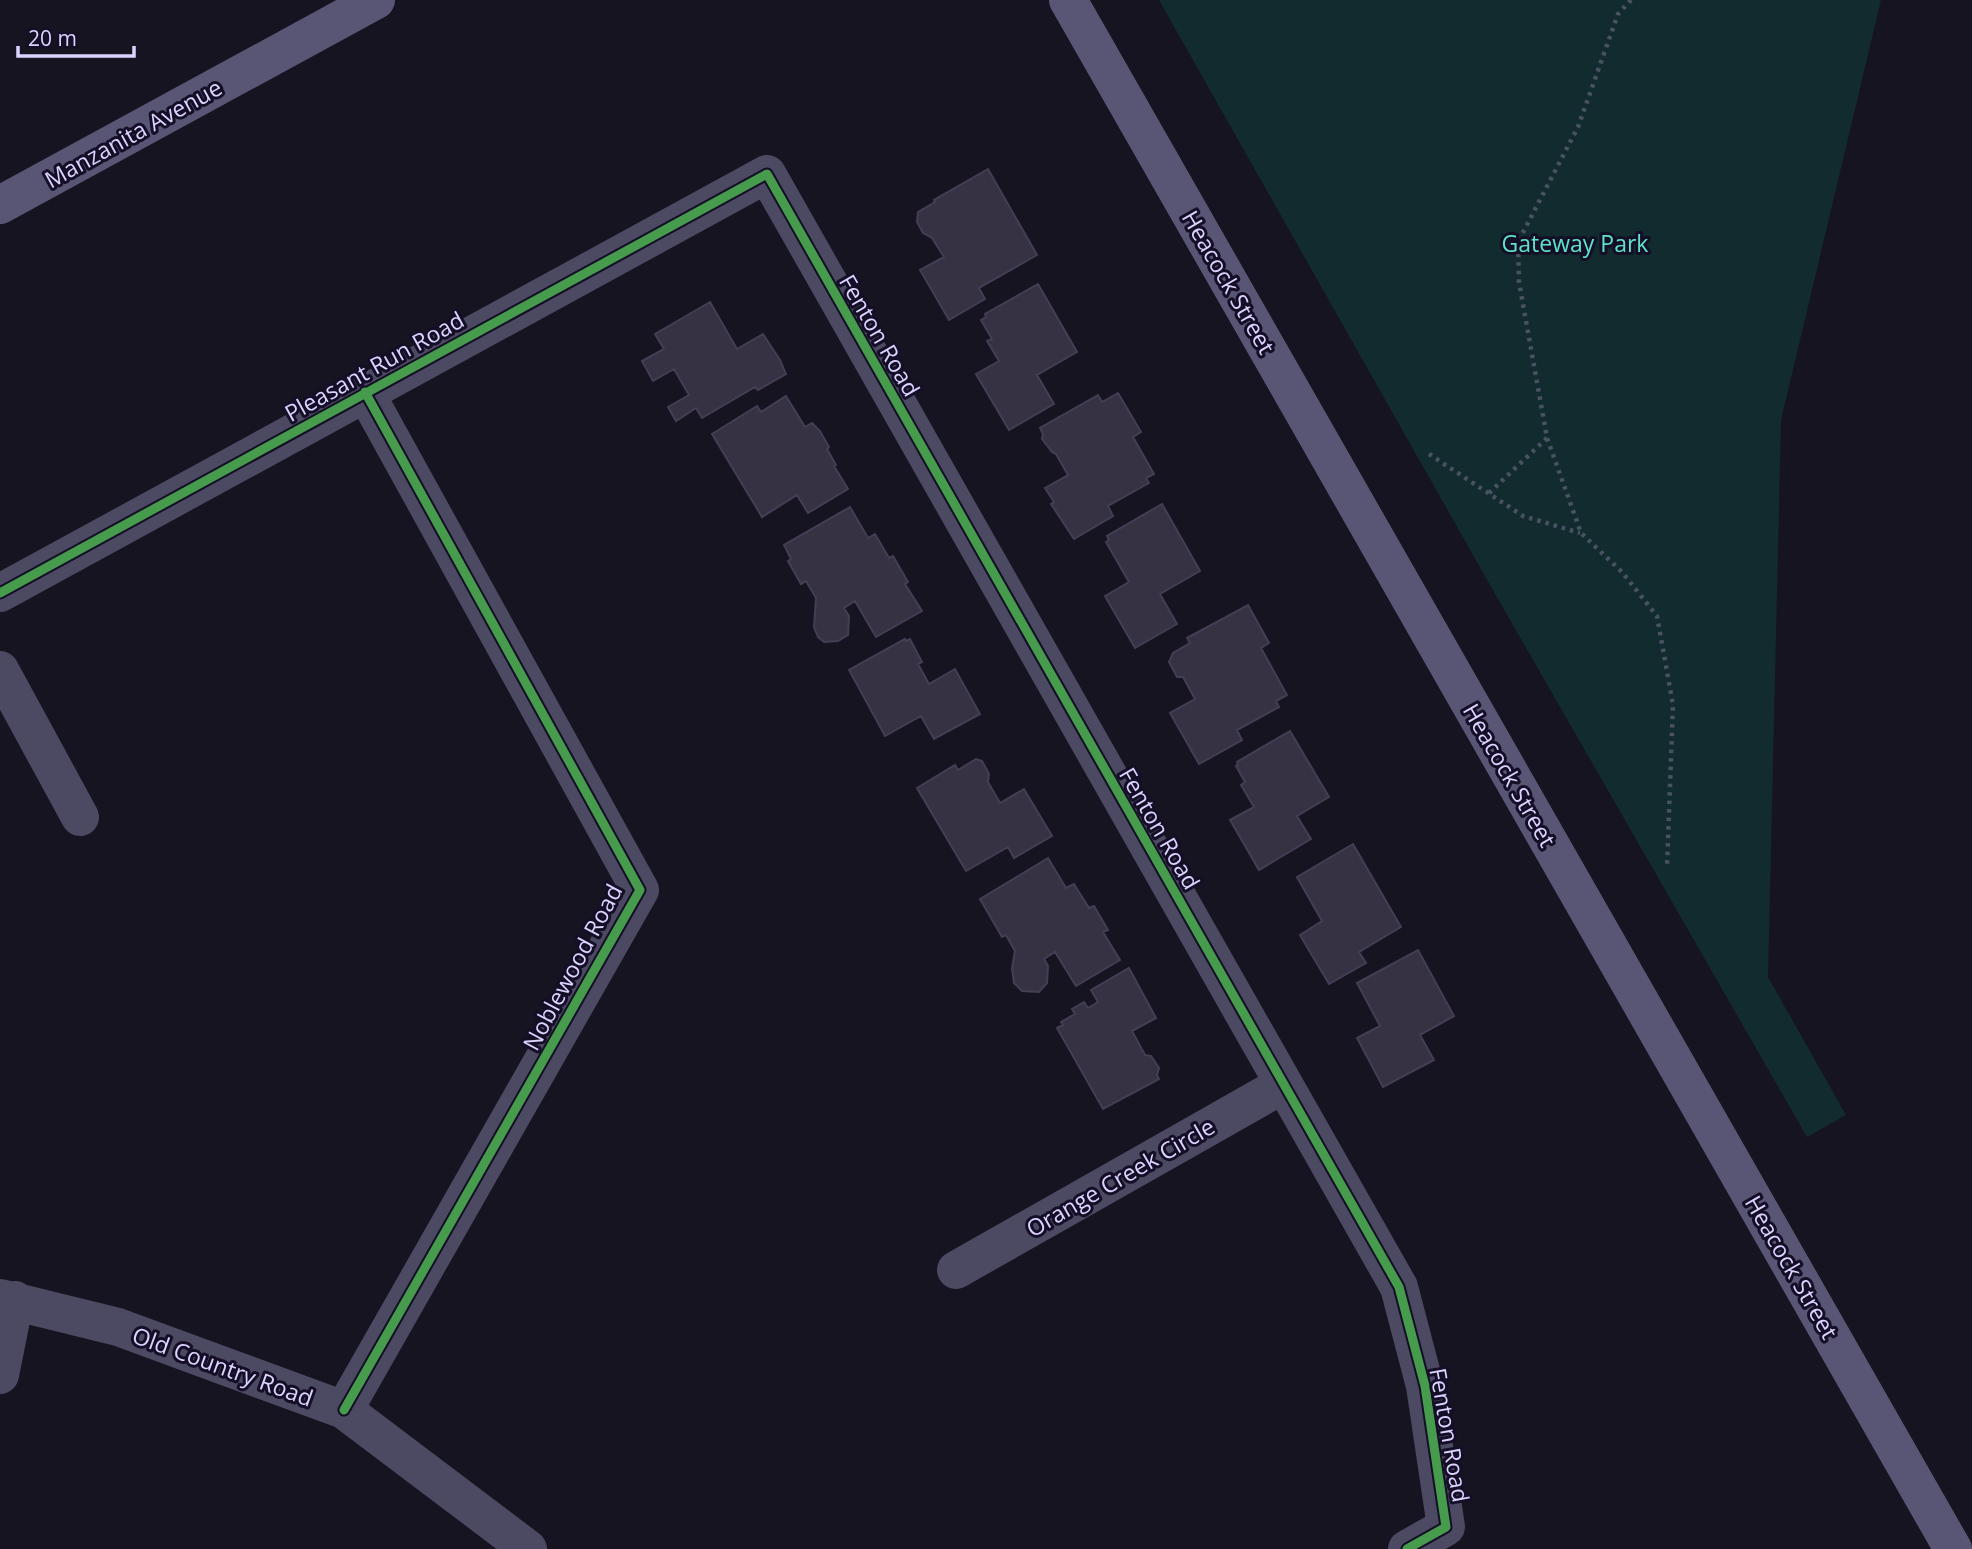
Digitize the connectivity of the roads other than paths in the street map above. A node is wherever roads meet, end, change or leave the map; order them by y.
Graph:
1 (376, 0) edge
2 (1068, 0) edge
3 (767, 174) joint
4 (0, 205) edge
5 (365, 392) junction
6 (0, 593) edge
7 (0, 670) edge
8 (80, 817) dead end
9 (1284, 1084) junction
10 (956, 1270) dead end
11 (7, 1299) edge
12 (0, 1375) edge
13 (344, 1410) junction
14 (528, 1549) edge
15 (1407, 1549) edge
16 (1953, 1549) edge

1 - 4 main road, Manzanita Avenue
2 - 16 main road, Heacock Street
3 - 5 street, Pleasant Run Road
3 - 9 street, Fenton Road
5 - 6 street, Pleasant Run Road
5 - 13 street, Noblewood Road
7 - 8 street
9 - 10 street, Orange Creek Circle
9 - 15 street, Fenton Road
11 - 12 street
11 - 13 street, Old Country Road
13 - 14 street, Old Country Road

